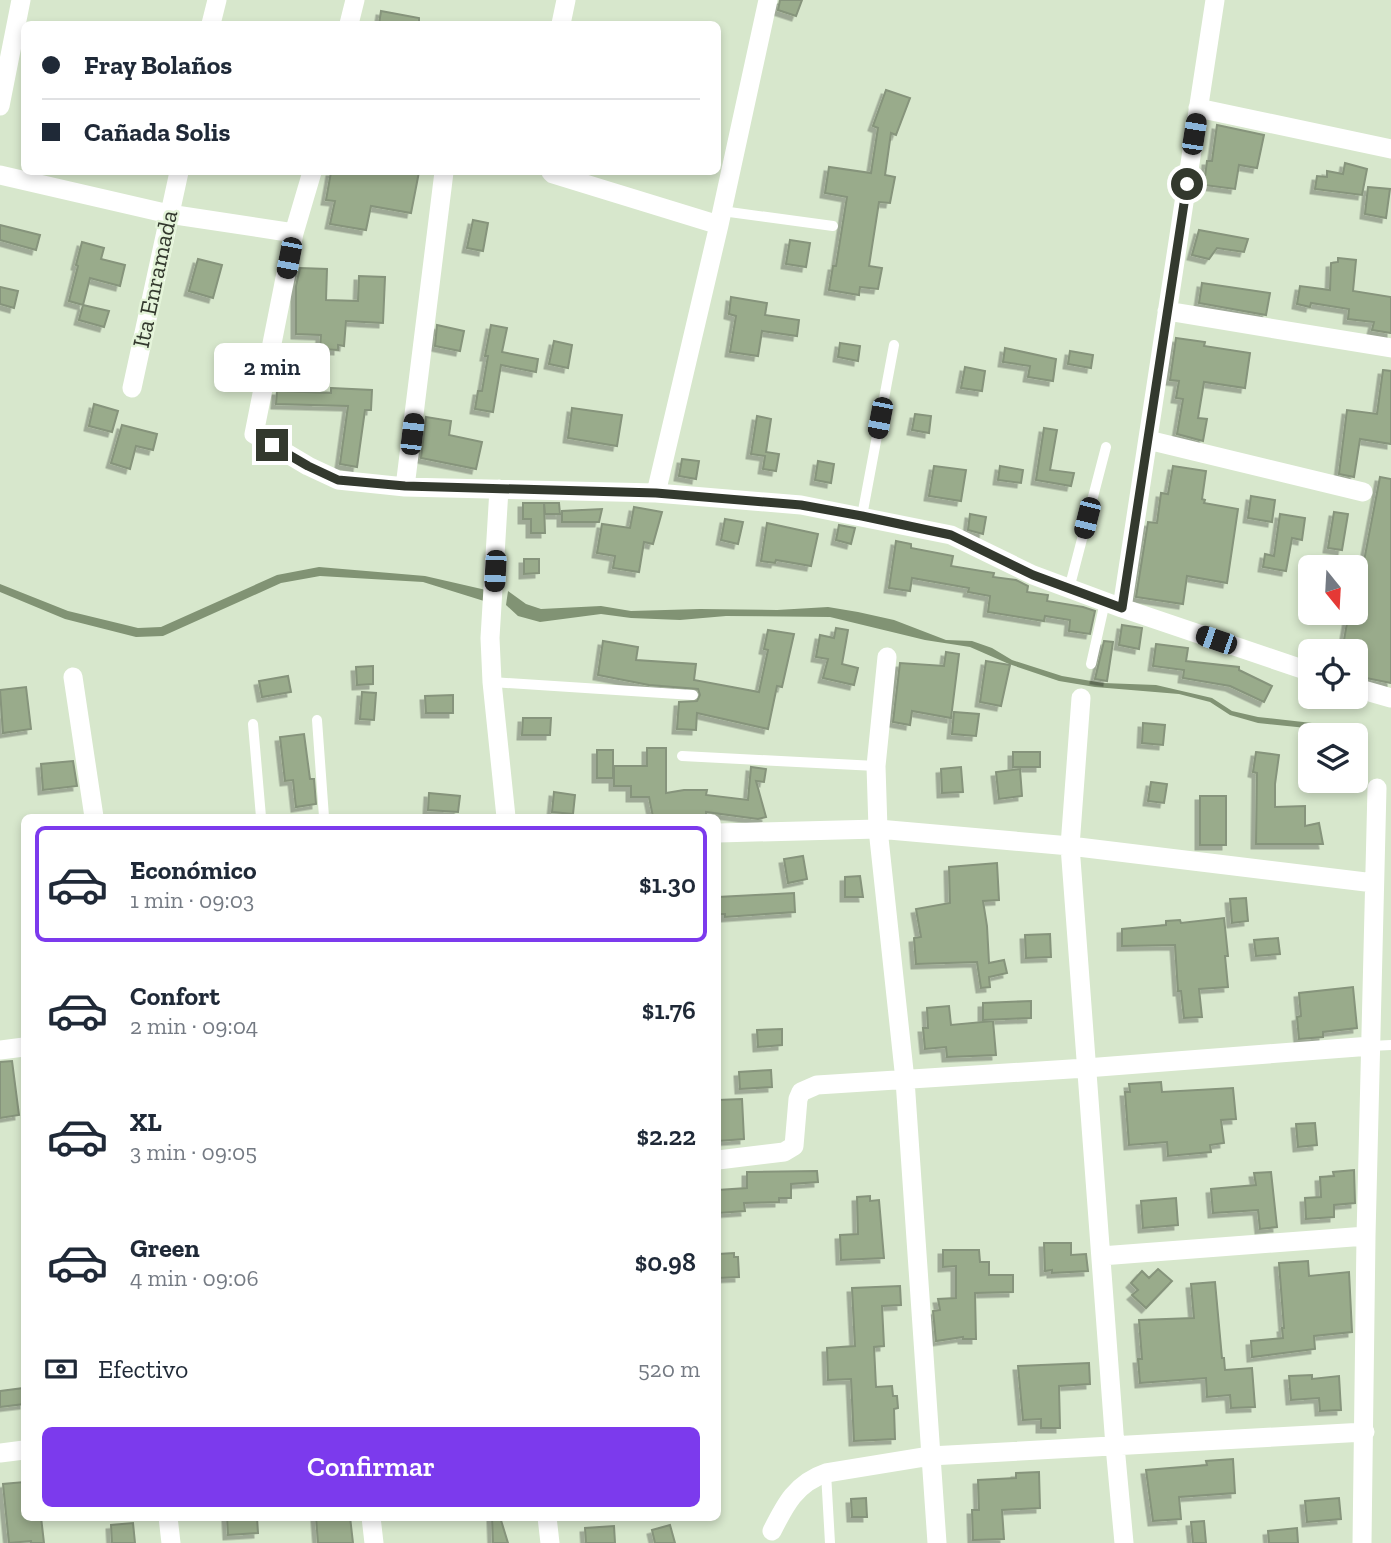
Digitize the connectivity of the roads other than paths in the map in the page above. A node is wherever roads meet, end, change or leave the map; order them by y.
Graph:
1 (21, 0) edge
2 (217, 0) edge
3 (355, 0) edge
4 (566, 0) edge
5 (768, 0) edge
6 (1215, 0) edge
7 (212, 21) edge
8 (350, 21) edge
9 (562, 21) edge
10 (0, 106) edge
11 (1198, 108) junction
12 (1391, 149) edge
13 (0, 175) edge
14 (178, 175) edge
15 (311, 175) edge
16 (444, 175) edge
17 (556, 175) edge
18 (169, 214) junction
19 (721, 218) junction
20 (833, 226) dead end
21 (295, 233) junction
22 (1167, 311) junction
23 (894, 345) dead end
24 (1391, 348) edge
25 (132, 387) dead end
26 (1148, 440) junction
27 (1106, 447) dead end
28 (405, 486) junction
29 (499, 489) junction
30 (1363, 492) dead end
31 (656, 493) junction
32 (862, 516) junction
33 (1069, 589) junction
34 (1114, 605) junction
35 (887, 657) dead end
36 (1091, 664) dead end
37 (1298, 668) edge
38 (74, 677) dead end
39 (492, 682) junction
40 (1368, 691) edge
41 (693, 695) dead end
42 (1081, 698) dead end
43 (1391, 698) edge
44 (317, 720) dead end
45 (253, 724) dead end
46 (682, 756) dead end
47 (876, 766) junction
48 (1377, 788) dead end
49 (94, 814) edge
50 (261, 814) edge
51 (324, 814) edge
52 (506, 814) edge
53 (878, 829) junction
54 (721, 834) edge
55 (1070, 846) junction
56 (1374, 883) junction
57 (1391, 1045) edge
58 (1371, 1046) junction
59 (21, 1047) edge
60 (0, 1050) edge
61 (1086, 1068) junction
62 (905, 1080) junction
63 (721, 1160) edge
64 (1366, 1237) junction
65 (1101, 1256) junction
66 (1365, 1432) junction
67 (1115, 1446) junction
68 (21, 1450) edge
69 (0, 1453) edge
70 (930, 1456) junction
71 (825, 1473) junction
72 (168, 1521) edge
73 (371, 1521) edge
74 (547, 1521) edge
75 (772, 1531) dead end
76 (171, 1543) edge
77 (374, 1543) edge
78 (550, 1543) edge
79 (830, 1543) edge
80 (937, 1543) edge
81 (1124, 1543) edge
82 (1362, 1543) edge

1 - 10 street
2 - 7 street
3 - 8 street
4 - 9 street
5 - 19 street
6 - 11 street
11 - 12 street
11 - 22 street
13 - 18 street
14 - 18 street, Ita Enramada
15 - 21 street
16 - 28 street
17 - 19 street
18 - 21 street
18 - 25 street, Ita Enramada
19 - 20 lane
19 - 31 street
21 - 28 street
22 - 24 street
22 - 26 street
23 - 32 lane
26 - 30 street
26 - 34 street
27 - 33 lane
28 - 29 street
29 - 31 street
29 - 39 street
31 - 32 street
32 - 33 street
33 - 34 street
34 - 36 lane
34 - 37 street
35 - 47 street
38 - 49 street
39 - 41 lane
39 - 52 street
40 - 43 street
42 - 55 street
44 - 51 lane
45 - 50 lane
46 - 47 lane
47 - 53 street
48 - 56 street
53 - 54 street
53 - 55 street
53 - 62 street
55 - 56 street
55 - 61 street
56 - 58 street
57 - 58 lane
58 - 61 street
58 - 64 street
59 - 60 street
61 - 62 street
61 - 65 street
62 - 63 street
62 - 70 street
64 - 65 street
64 - 66 street
65 - 67 street
66 - 67 street
66 - 82 street
67 - 70 street
67 - 81 street
68 - 69 street
70 - 71 street
70 - 80 street
71 - 75 street
71 - 79 lane
72 - 76 street
73 - 77 street
74 - 78 street

